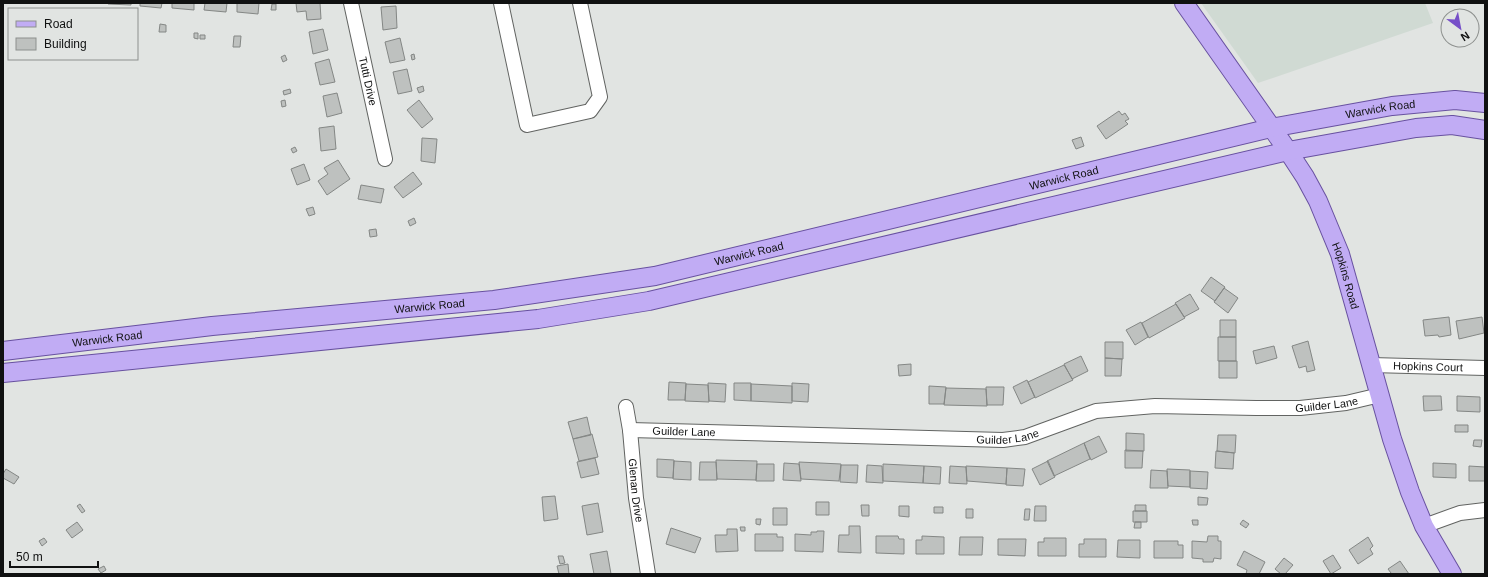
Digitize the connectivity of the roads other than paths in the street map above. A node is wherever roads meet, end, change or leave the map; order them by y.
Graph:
1 (351, 3) edge
2 (501, 3) edge
3 (580, 3) edge
4 (1184, 3) edge
5 (1485, 103) edge
6 (1271, 128) junction
7 (1485, 130) edge
8 (1288, 151) junction
9 (385, 159) dead end
10 (3, 351) edge
11 (1371, 366) junction
12 (1485, 368) edge
13 (3, 373) edge
14 (1380, 395) junction
15 (626, 407) dead end
16 (630, 430) junction
17 (1485, 510) edge
18 (1424, 526) junction
19 (648, 574) edge
20 (1452, 574) edge

1 - 9 street, Tutti Drive
2 - 3 street
4 - 6 main road, Hopkins Road
5 - 6 main road, Warwick Road
6 - 8 main road, Hopkins Road
6 - 10 main road, Warwick Road
7 - 8 main road
8 - 11 main road, Hopkins Road
8 - 13 main road
11 - 12 street, Hopkins Court
11 - 14 main road, Hopkins Road
14 - 16 street, Guilder Lane
14 - 18 main road, Hopkins Road
15 - 16 street, Glenan Drive
16 - 19 street, Glenan Drive
17 - 18 street
18 - 20 main road, Hopkins Road

